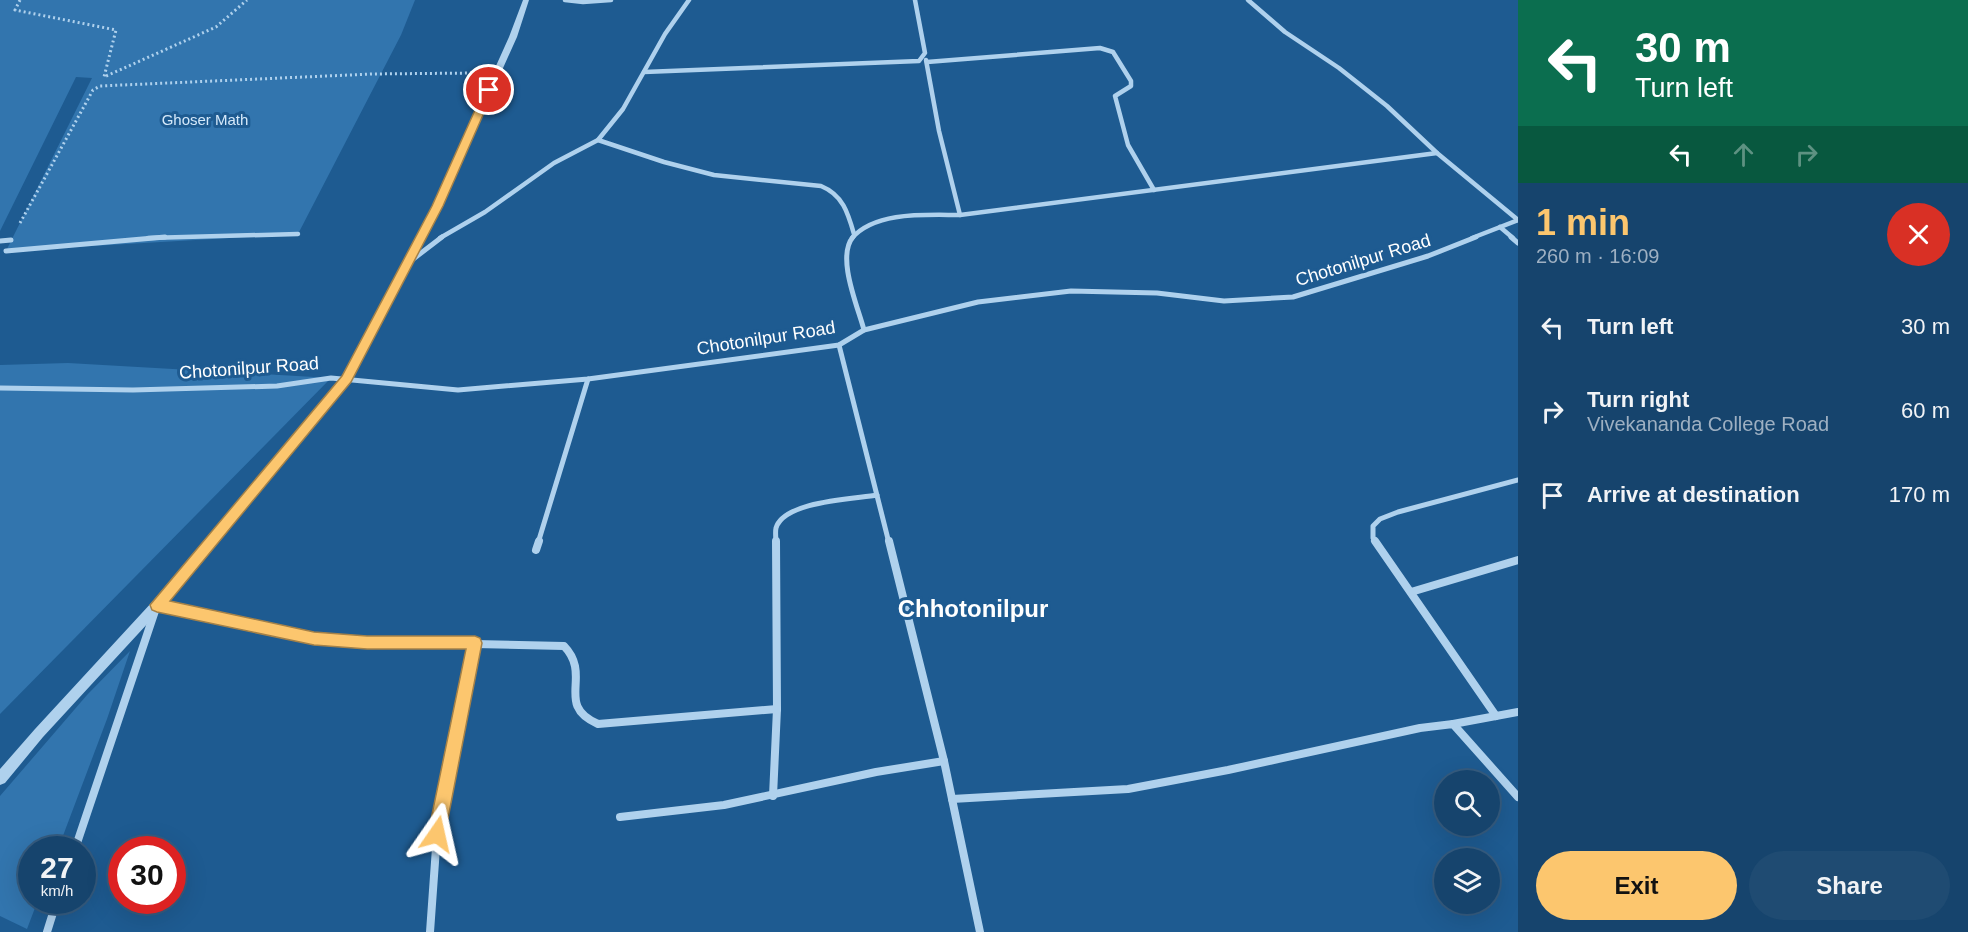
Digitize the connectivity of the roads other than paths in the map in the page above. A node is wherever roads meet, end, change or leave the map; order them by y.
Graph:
1 (526, 0) edge
2 (565, 0) edge
3 (610, 0) edge
4 (689, 0) edge
5 (915, 0) edge
6 (1248, 0) edge
7 (925, 53) junction
8 (927, 62) junction
9 (644, 72) junction
10 (598, 140) junction
11 (1437, 153) junction
12 (1155, 190) junction
13 (960, 215) junction
14 (1518, 220) edge
15 (1500, 227) junction
16 (298, 234) dead end
17 (854, 234) junction
18 (11, 240) road end
19 (0, 241) edge
20 (1518, 243) edge
21 (6, 251) dead end
22 (406, 266) junction
23 (864, 330) junction
24 (839, 345) junction
25 (347, 378) junction
26 (588, 379) junction
27 (0, 388) edge
28 (1518, 480) edge
29 (877, 495) junction
30 (537, 550) dead end
31 (1518, 560) edge
32 (1411, 592) junction
33 (157, 605) junction
34 (475, 643) junction
35 (777, 709) junction
36 (1518, 712) edge
37 (1496, 716) junction
38 (1453, 724) junction
39 (944, 761) junction
40 (0, 779) edge
41 (773, 796) junction
42 (1518, 797) edge
43 (952, 799) junction
44 (620, 817) dead end
45 (79, 836) edge
46 (53, 914) edge
47 (47, 932) edge
48 (430, 932) edge
49 (980, 932) edge

1 - 22 street
2 - 3 street
4 - 9 street
5 - 7 street
6 - 11 street
7 - 8 street
7 - 9 street
8 - 12 street
8 - 13 street
9 - 10 street
10 - 17 street
10 - 22 street
11 - 12 street
11 - 14 street
12 - 13 street
13 - 17 street
14 - 15 street, Chotonilpur Road
15 - 20 street
15 - 23 street, Chotonilpur Road
16 - 21 street
17 - 23 street
18 - 19 street
22 - 25 street
23 - 24 street, Chotonilpur Road
24 - 26 street, Chotonilpur Road
24 - 29 street
25 - 26 street, Chotonilpur Road
25 - 27 street, Chotonilpur Road
25 - 33 street
26 - 30 street
28 - 32 street
29 - 35 street
29 - 39 street
31 - 32 street
32 - 37 street
33 - 34 street
33 - 40 street
33 - 45 street
34 - 35 street
34 - 48 street
35 - 41 street
36 - 37 street
37 - 38 street
38 - 42 street
38 - 43 street
39 - 41 street
39 - 43 street
41 - 44 street
43 - 49 street
46 - 47 street

